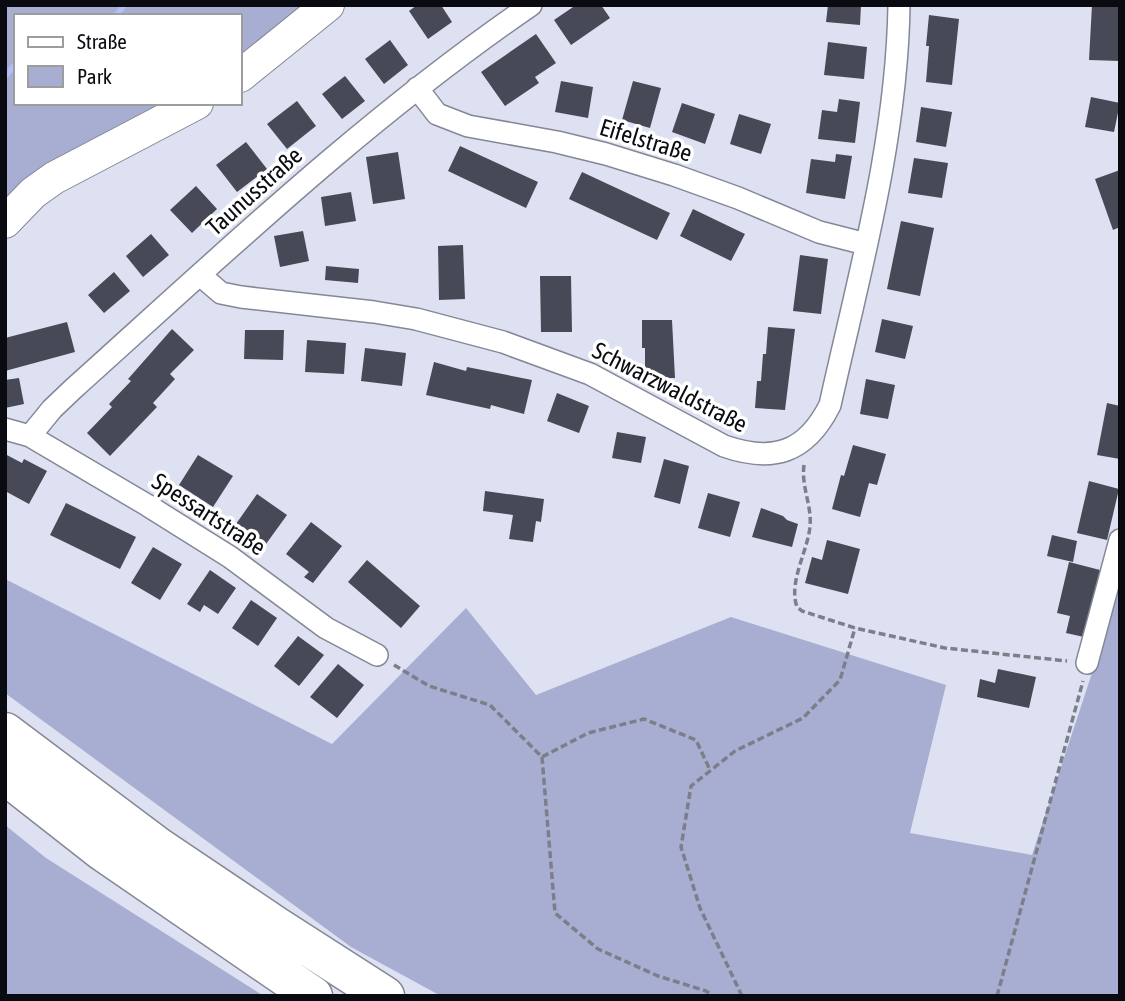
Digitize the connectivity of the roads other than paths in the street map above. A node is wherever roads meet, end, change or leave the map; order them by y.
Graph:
1 (328, 5) edge
2 (531, 5) edge
3 (899, 5) edge
4 (242, 74) edge
5 (417, 88) junction
6 (194, 105) edge
7 (5, 222) edge
8 (866, 244) junction
9 (200, 275) junction
10 (5, 429) edge
11 (30, 436) junction
12 (1120, 540) edge
13 (377, 656) road end
14 (1087, 663) road end
15 (5, 732) edge
16 (5, 775) edge
17 (381, 992) edge
18 (313, 996) edge

1 - 4 main road
2 - 5 street, Taunusstraße
3 - 8 street
5 - 8 street, Eifelstraße
5 - 9 street, Taunusstraße
6 - 7 main road
8 - 9 street, Schwarzwaldstraße
9 - 11 street, Taunusstraße
10 - 11 street, Spessartstraße
11 - 13 street, Spessartstraße
12 - 14 street
15 - 17 highway
16 - 18 highway

